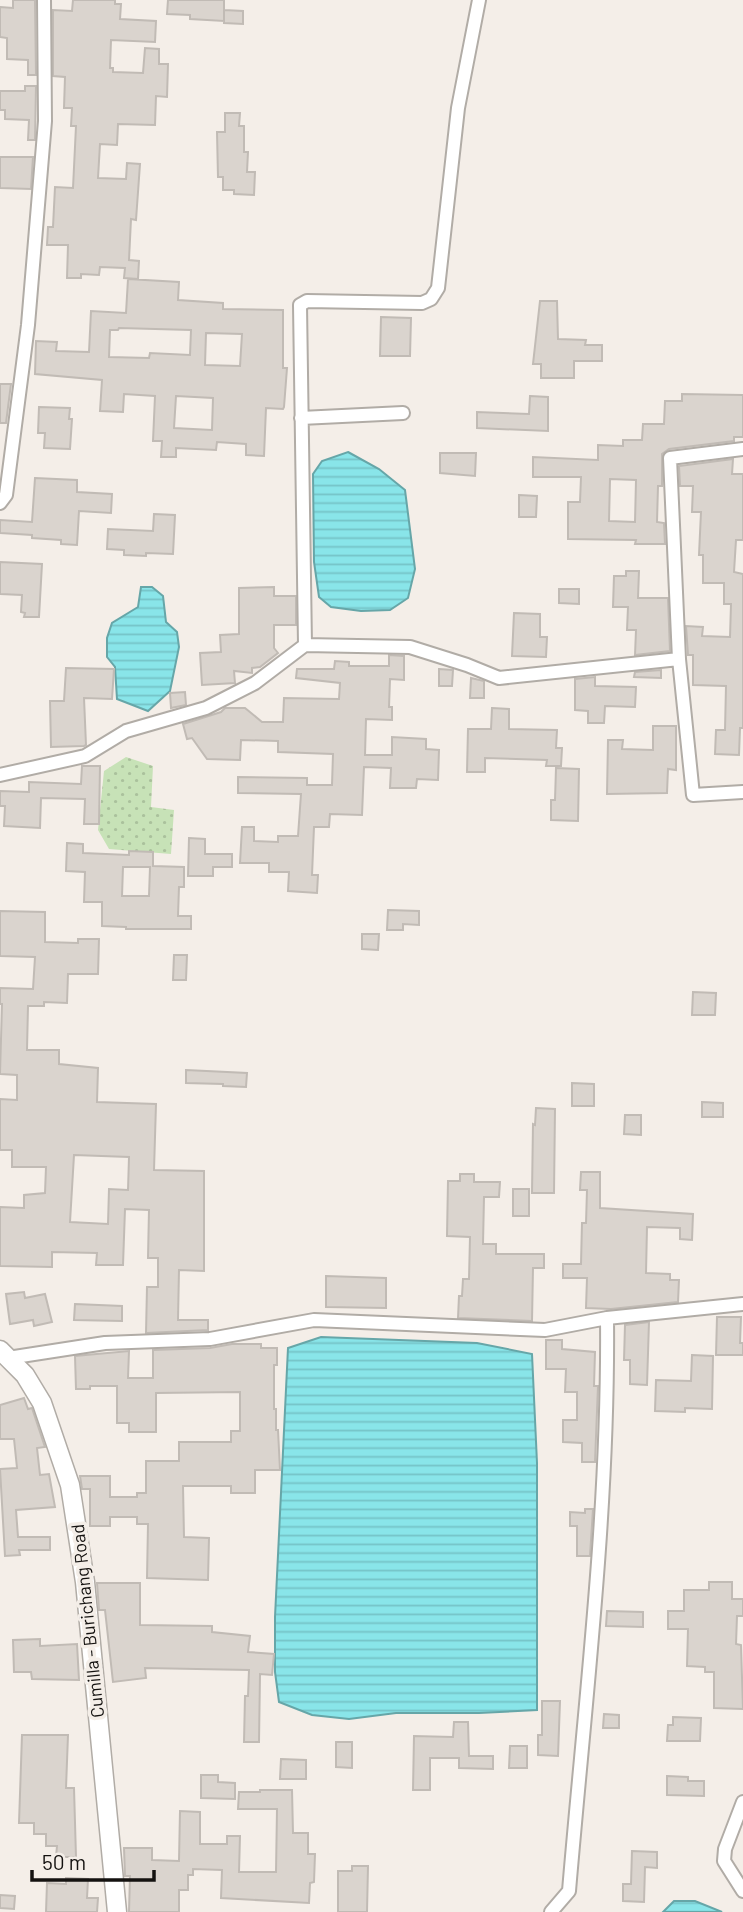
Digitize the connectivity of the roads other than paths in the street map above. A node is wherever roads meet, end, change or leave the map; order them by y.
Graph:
1 (44, 0) edge
2 (479, 0) edge
3 (403, 413) dead end
4 (301, 418) junction
5 (743, 449) edge
6 (0, 503) edge
7 (305, 645) junction
8 (679, 659) junction
9 (0, 775) edge
10 (743, 792) edge
11 (743, 1304) edge
12 (607, 1318) junction
13 (4, 1354) edge
14 (743, 1802) edge
15 (743, 1891) edge
16 (117, 1912) edge
17 (551, 1912) edge

1 - 6 street
2 - 4 street
3 - 4 street
4 - 7 street
5 - 8 street
7 - 8 street
7 - 9 street
8 - 10 street
11 - 12 street
12 - 13 street
12 - 17 street
13 - 16 main road, Cumilla - Burichang Road
14 - 15 street

